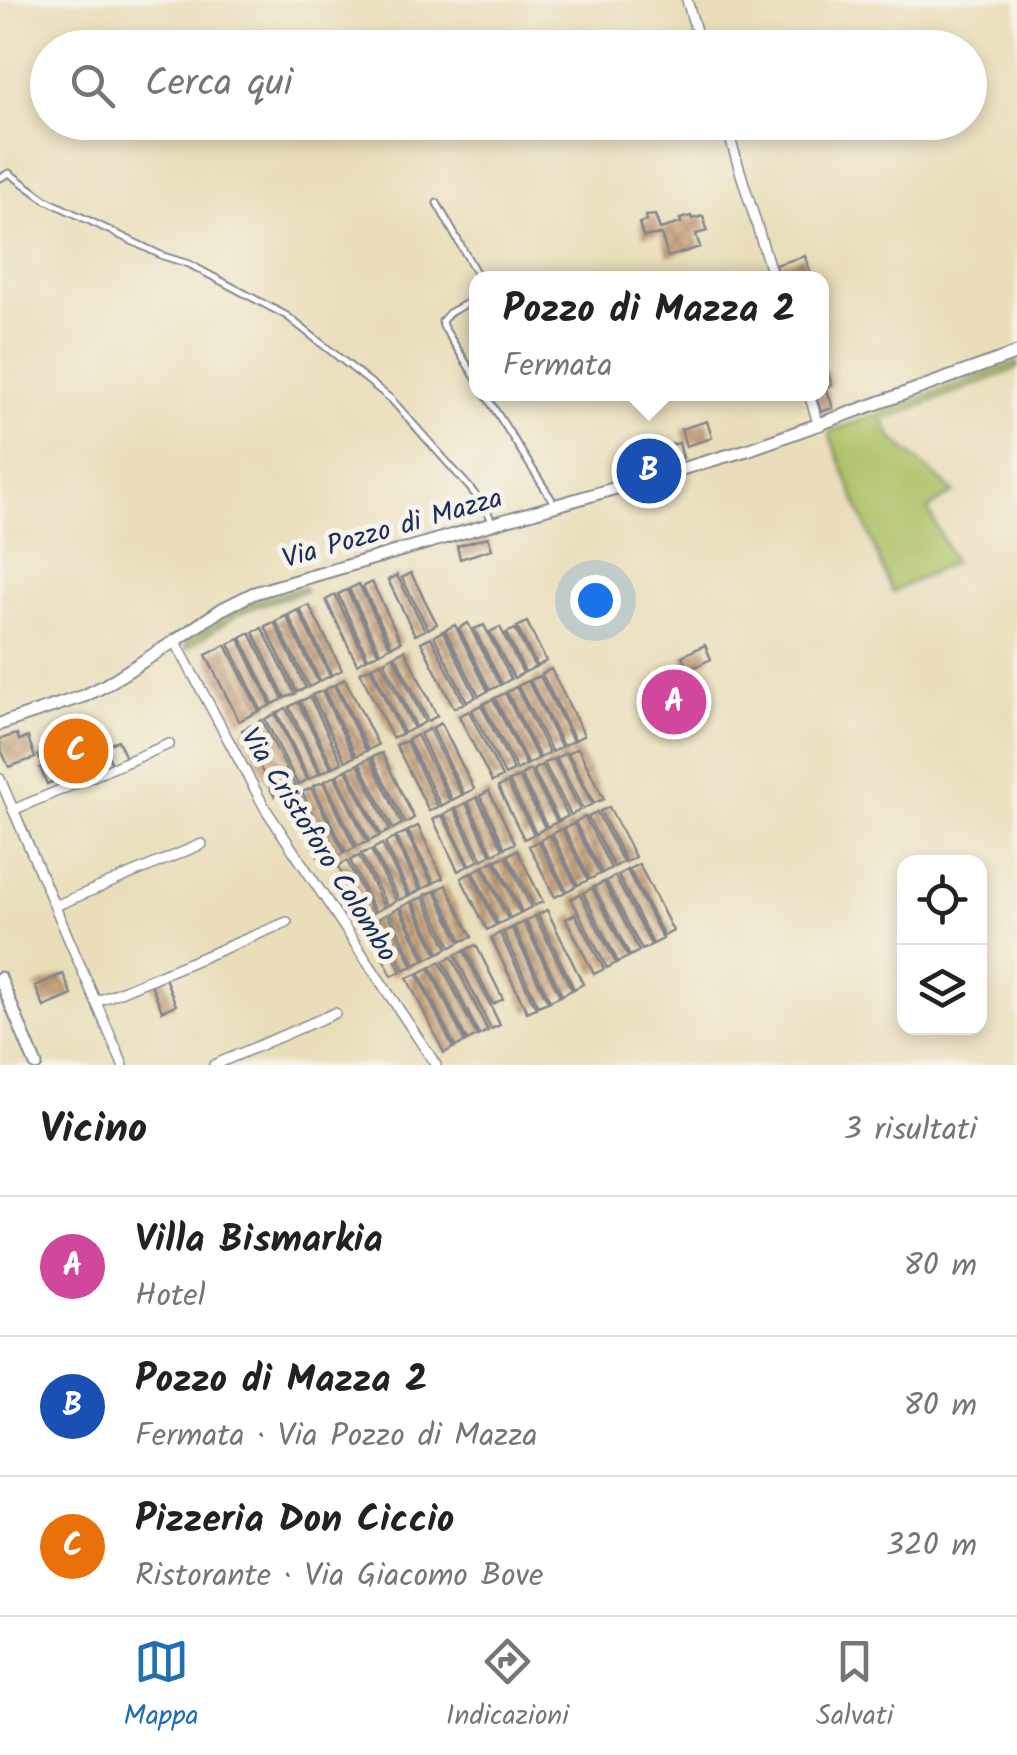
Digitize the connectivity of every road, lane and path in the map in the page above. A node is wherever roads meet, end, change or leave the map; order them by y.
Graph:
1 (687, 0) edge
2 (696, 30) edge
3 (731, 140) edge
4 (0, 178) edge
5 (437, 203) dead end
6 (475, 271) edge
7 (772, 271) edge
8 (469, 302) edge
9 (1017, 353) edge
10 (469, 369) edge
11 (489, 401) edge
12 (811, 401) edge
13 (819, 426) junction
14 (556, 506) junction
15 (494, 524) junction
16 (175, 642) junction
17 (0, 724) edge
18 (169, 744) dead end
19 (0, 780) edge
20 (13, 810) junction
21 (202, 844) dead end
22 (54, 906) junction
23 (287, 922) dead end
24 (0, 978) edge
25 (96, 1002) junction
26 (335, 1013) dead end
27 (36, 1065) edge
28 (123, 1065) edge
29 (214, 1065) edge
30 (436, 1065) edge

1 - 2 street
3 - 7 street
4 - 15 lane
5 - 6 lane
8 - 10 lane
9 - 13 street, Via Pozzo di Mazza
11 - 14 lane
12 - 13 street
13 - 14 street, Via Pozzo di Mazza
14 - 15 street, Via Pozzo di Mazza
15 - 16 street, Via Pozzo di Mazza
16 - 17 street, Via Pozzo di Mazza
16 - 30 street, Via Cristoforo Colombo
18 - 20 street
19 - 20 street
20 - 22 street
21 - 22 street
22 - 25 street
23 - 25 street
24 - 27 street
25 - 28 street
26 - 29 street

